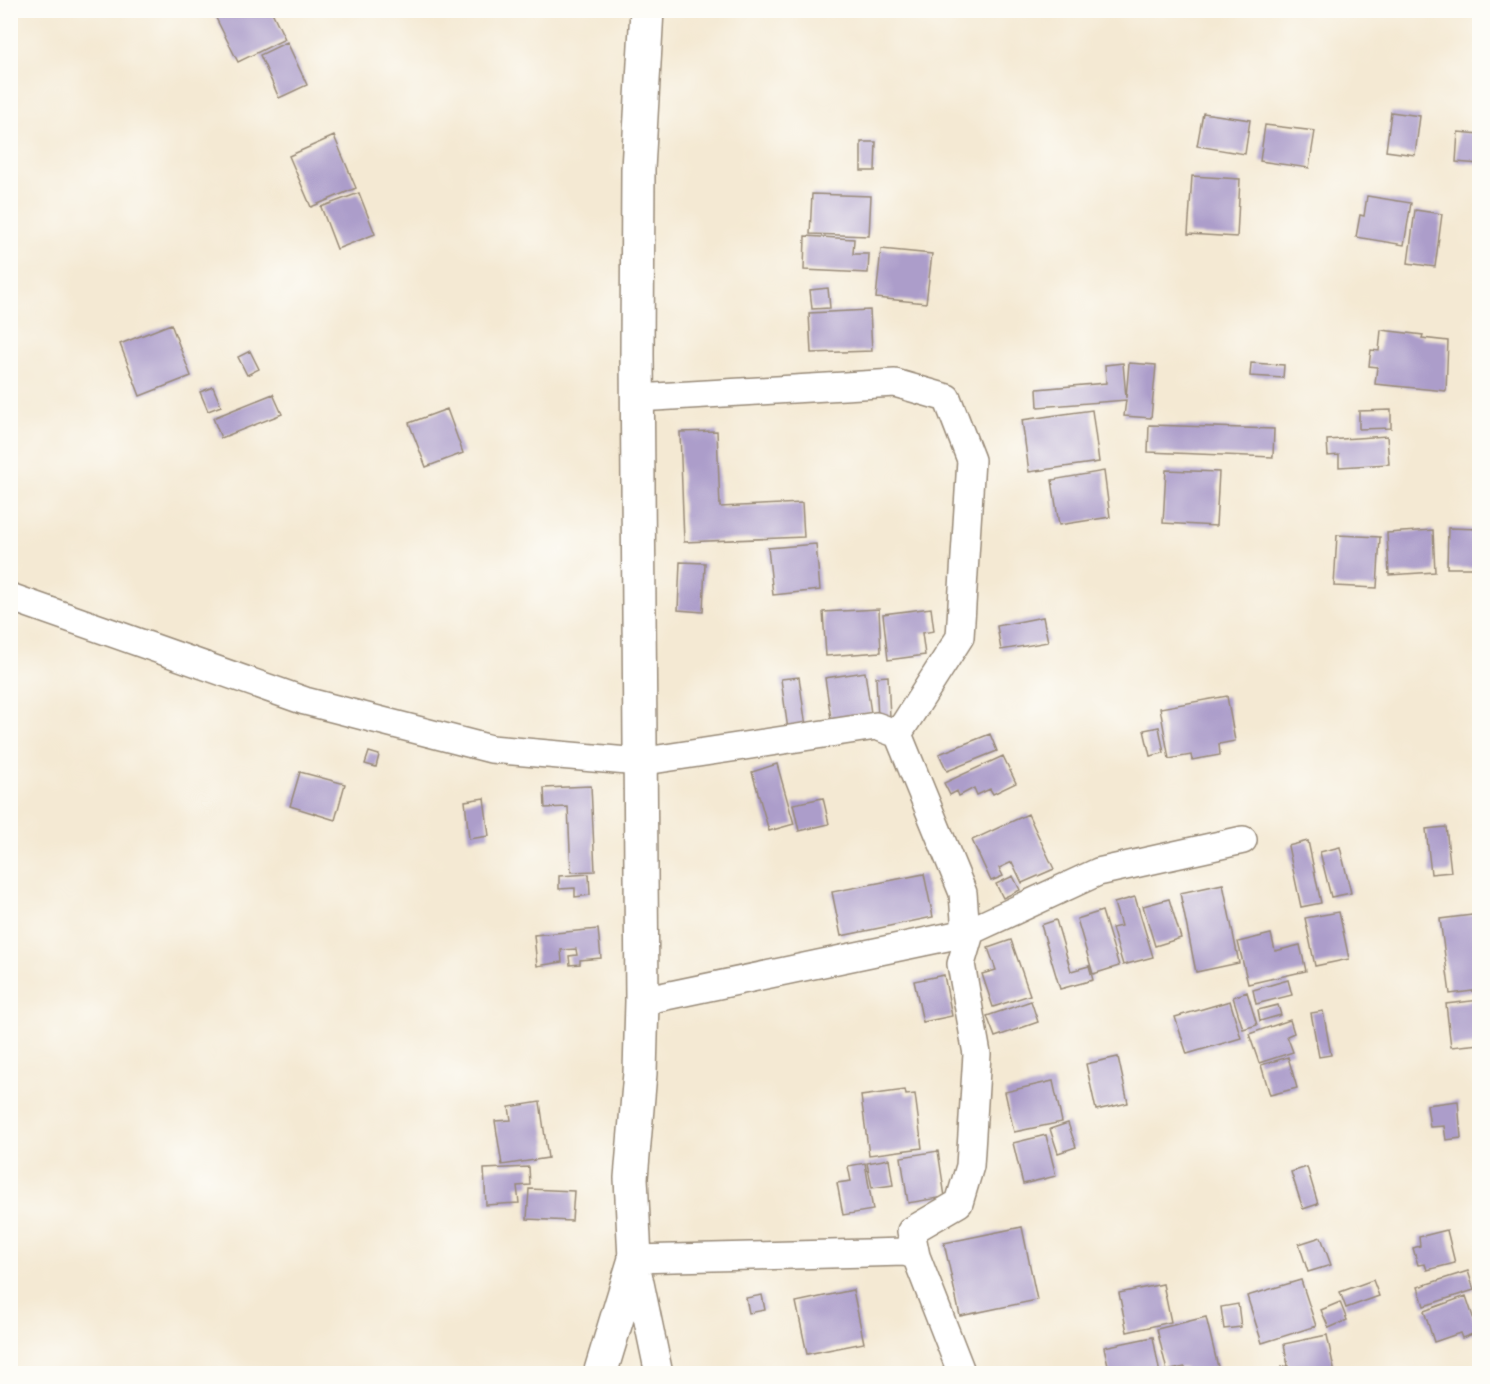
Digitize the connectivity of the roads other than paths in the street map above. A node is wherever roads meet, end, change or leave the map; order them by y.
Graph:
1 (645, 13) edge
2 (638, 398) junction
3 (10, 597) edge
4 (897, 734) junction
5 (639, 762) junction
6 (1243, 840) dead end
7 (968, 931) junction
8 (642, 1001) junction
9 (916, 1256) junction
10 (635, 1259) junction
11 (600, 1374) edge
12 (659, 1374) edge
13 (962, 1374) edge

1 - 2 main road
2 - 4 street
2 - 5 main road
3 - 5 street
4 - 5 street
4 - 7 street
5 - 8 main road
6 - 7 street
7 - 8 street
7 - 9 street
8 - 10 main road
9 - 10 street
9 - 13 street
10 - 11 main road
10 - 12 street

